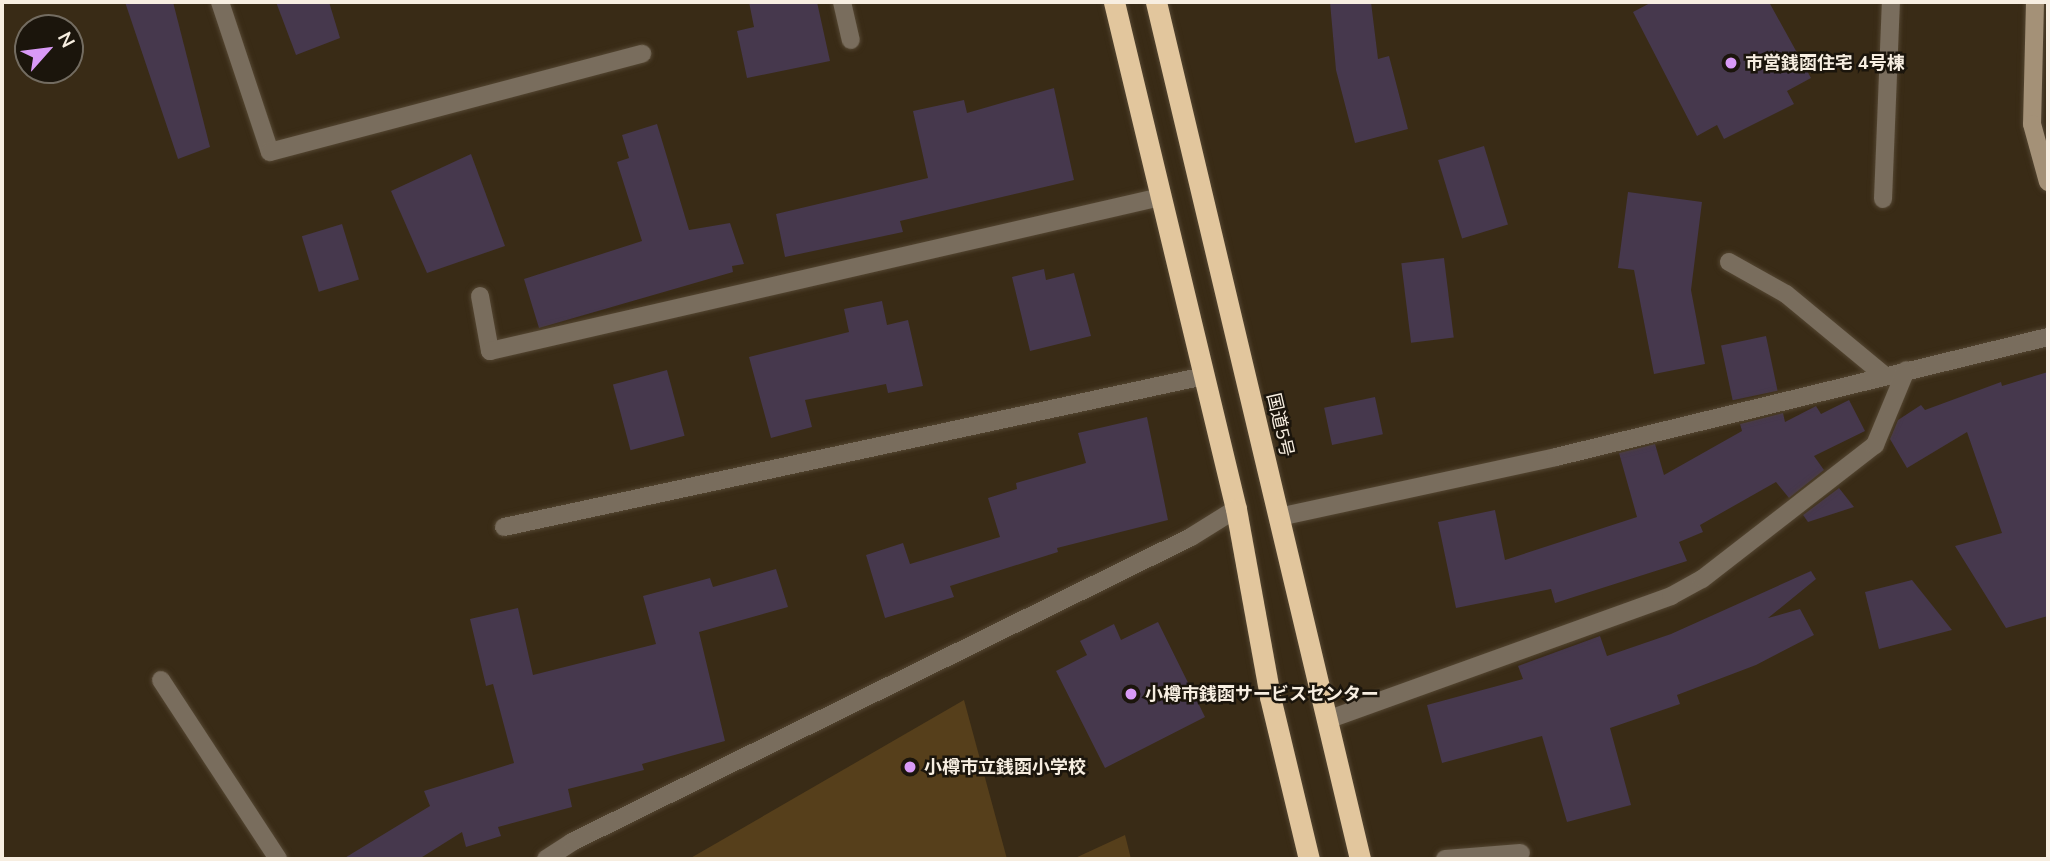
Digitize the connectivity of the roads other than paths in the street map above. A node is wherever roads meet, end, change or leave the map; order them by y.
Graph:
1 (219, 2) edge
2 (842, 2) edge
3 (1114, 2) edge
4 (1156, 2) edge
5 (1891, 2) edge
6 (2035, 2) edge
7 (851, 40) dead end
8 (642, 54) dead end
9 (2048, 182) edge
10 (1161, 197) junction
11 (1883, 199) dead end
12 (1729, 262) dead end
13 (480, 296) dead end
14 (2048, 337) edge
15 (1906, 370) junction
16 (1884, 375) junction
17 (1204, 376) junction
18 (1236, 509) junction
19 (1279, 517) junction
20 (505, 527) dead end
21 (161, 680) dead end
22 (1327, 720) junction
23 (574, 851) edge
24 (1521, 853) dead end
25 (278, 859) edge
26 (546, 859) edge
27 (1309, 859) edge
28 (1360, 859) edge
29 (1446, 859) edge

1 - 8 street
2 - 7 street
3 - 10 highway
4 - 19 highway, 国道5号
5 - 11 street
6 - 9 street
10 - 13 street
10 - 17 highway
12 - 16 street
14 - 15 street
15 - 16 street
15 - 22 street
16 - 19 street
17 - 18 highway
17 - 20 street
18 - 23 street
18 - 27 highway
19 - 22 highway, 国道5号
21 - 25 street
22 - 28 highway, 国道5号
23 - 26 street
24 - 29 street

